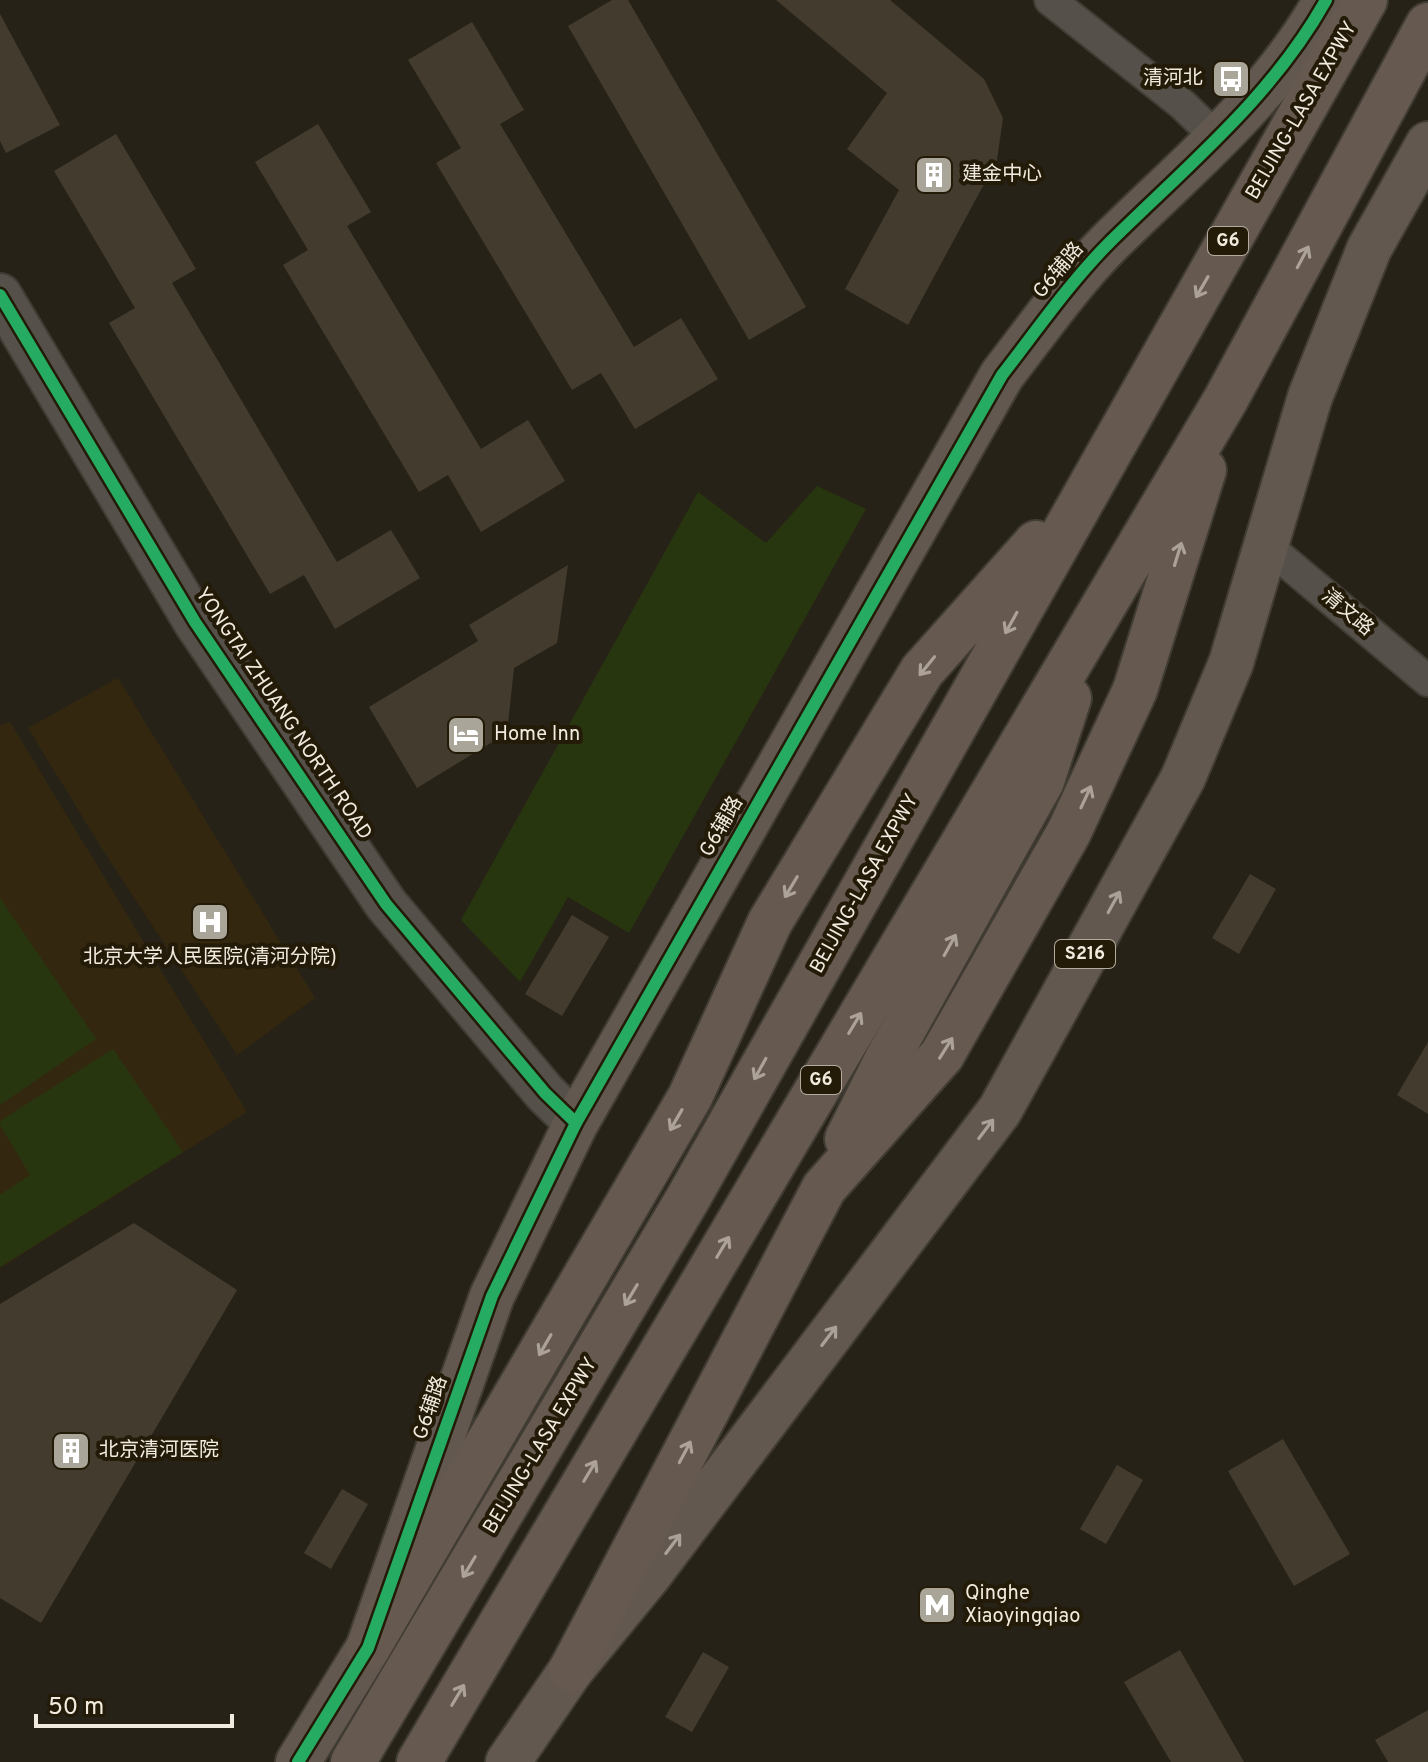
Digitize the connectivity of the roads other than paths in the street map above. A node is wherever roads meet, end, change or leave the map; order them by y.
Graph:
1 (1050, 0) edge
2 (1326, 0) edge
3 (1365, 0) edge
4 (1428, 25) edge
5 (1219, 140) junction
6 (1428, 144) edge
7 (0, 295) edge
8 (1226, 399) junction
9 (1091, 482) junction
10 (1266, 545) junction
11 (1094, 620) junction
12 (1428, 681) edge
13 (576, 1123) junction
14 (824, 1188) junction
15 (368, 1648) junction
16 (571, 1670) junction
17 (298, 1762) edge
18 (353, 1762) edge
19 (419, 1762) edge
20 (508, 1762) edge

1 - 5 street
2 - 5 main road, G6辅路
3 -> 9 highway, BEIJING-LASA EXPWY / G6
8 -> 4 highway, G6
5 - 13 main road, G6辅路
6 - 10 main road, S216
7 - 13 street, YONGTAI ZHUANG NORTH ROAD
8 - 11 highway, G6
14 -> 8 highway
9 -> 15 highway
9 -> 18 highway, BEIJING-LASA EXPWY / G6
10 - 12 street, 清文路
16 -> 10 main road, S216
14 -> 11 highway
19 -> 11 highway, G6
13 - 15 main road, G6辅路
16 -> 14 highway
15 - 17 main road, G6辅路
16 - 20 main road, S216

